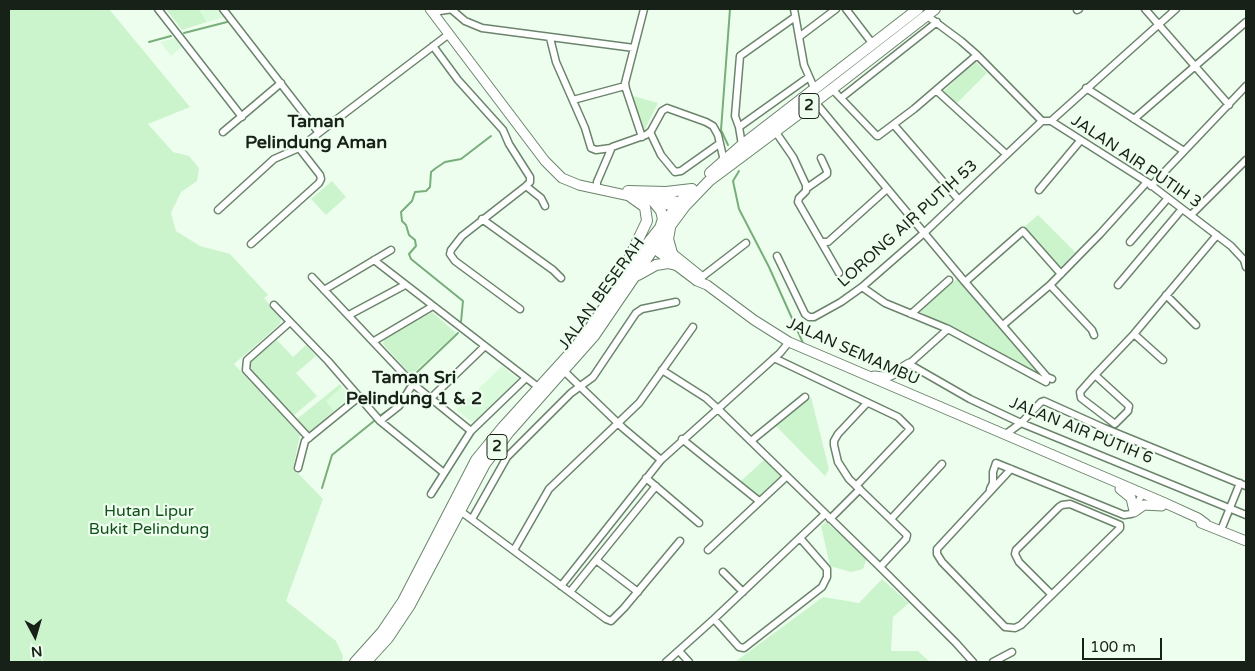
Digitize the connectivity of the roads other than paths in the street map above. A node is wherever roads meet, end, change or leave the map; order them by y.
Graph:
1 (158, 9) edge
2 (223, 9) edge
3 (452, 9) edge
4 (644, 9) edge
5 (794, 9) edge
6 (836, 9) edge
7 (846, 9) edge
8 (1144, 9) edge
9 (1176, 9) edge
10 (432, 10) edge
11 (926, 11) edge
12 (795, 18) junction
13 (937, 22) junction
14 (1246, 22) edge
15 (1159, 24) junction
16 (449, 34) junction
17 (799, 37) junction
18 (550, 38) junction
19 (872, 43) junction
20 (433, 46) junction
21 (634, 48) junction
22 (977, 55) junction
23 (1195, 66) junction
24 (809, 77) junction
25 (281, 83) junction
26 (625, 86) junction
27 (1246, 86) edge
28 (1086, 88) junction
29 (832, 89) junction
30 (815, 90) junction
31 (936, 90) junction
32 (842, 98) junction
33 (573, 100) junction
34 (815, 102) junction
35 (1229, 105) junction
36 (242, 117) junction
37 (1134, 119) junction
38 (1042, 121) junction
39 (1051, 121) junction
40 (894, 125) junction
41 (739, 127) junction
42 (775, 131) junction
43 (223, 132) dead end
44 (650, 132) junction
45 (319, 133) junction
46 (642, 137) junction
47 (1080, 141) junction
48 (719, 144) junction
49 (742, 145) junction
50 (299, 148) junction
51 (611, 148) junction
52 (1184, 151) junction
53 (1006, 154) junction
54 (821, 158) dead end
55 (1246, 160) edge
56 (724, 161) junction
57 (1149, 184) junction
58 (526, 186) junction
59 (807, 188) junction
60 (597, 189) junction
61 (692, 189) junction
62 (887, 189) junction
63 (1039, 190) dead end
64 (630, 194) junction
65 (1168, 198) junction
66 (959, 200) junction
67 (653, 201) junction
68 (545, 206) dead end
69 (680, 206) junction
70 (1182, 208) junction
71 (218, 210) dead end
72 (1191, 216) junction
73 (482, 219) junction
74 (672, 222) junction
75 (661, 226) junction
76 (924, 232) junction
77 (1217, 235) junction
78 (822, 242) junction
79 (1130, 242) dead end
80 (653, 243) junction
81 (746, 243) dead end
82 (251, 244) dead end
83 (391, 250) dead end
84 (672, 253) junction
85 (777, 256) dead end
86 (1245, 259) edge
87 (374, 260) junction
88 (676, 265) junction
89 (1246, 268) edge
90 (839, 273) dead end
91 (1061, 274) junction
92 (312, 277) dead end
93 (561, 278) dead end
94 (699, 278) junction
95 (632, 280) junction
96 (949, 280) dead end
97 (965, 282) junction
98 (405, 285) junction
99 (1050, 285) junction
100 (1118, 285) dead end
101 (862, 287) junction
102 (324, 290) junction
103 (1166, 295) junction
104 (676, 302) dead end
105 (274, 305) dead end
106 (433, 306) junction
107 (520, 309) dead end
108 (911, 314) junction
109 (349, 315) junction
110 (290, 322) junction
111 (1003, 325) junction
112 (1196, 325) dead end
113 (693, 327) dead end
114 (948, 329) junction
115 (588, 331) junction
116 (1134, 334) junction
117 (1094, 335) dead end
118 (374, 341) junction
119 (789, 342) junction
120 (485, 346) junction
121 (774, 358) junction
122 (1163, 360) dead end
123 (909, 364) junction
124 (845, 367) junction
125 (564, 370) junction
126 (662, 370) junction
127 (1095, 375) junction
128 (526, 378) junction
129 (413, 384) junction
130 (580, 386) junction
131 (538, 387) junction
132 (805, 396) dead end
133 (359, 398) junction
134 (430, 399) junction
135 (868, 403) junction
136 (717, 408) junction
137 (380, 422) junction
138 (619, 423) junction
139 (1022, 423) junction
140 (1115, 424) junction
141 (471, 431) junction
142 (996, 431) junction
143 (1006, 434) junction
144 (1128, 437) junction
145 (309, 438) junction
146 (682, 440) junction
147 (751, 441) junction
148 (661, 460) junction
149 (942, 464) dead end
150 (298, 468) dead end
151 (1011, 469) junction
152 (444, 473) junction
153 (787, 476) junction
154 (646, 478) junction
155 (1243, 485) edge
156 (656, 486) junction
157 (858, 487) junction
158 (1120, 489) junction
159 (988, 492) junction
160 (431, 494) dead end
161 (1142, 495) junction
162 (760, 501) junction
163 (1162, 506) junction
164 (1230, 507) junction
165 (459, 510) junction
166 (1134, 511) junction
167 (1246, 514) edge
168 (828, 517) junction
169 (891, 519) junction
170 (472, 520) junction
171 (699, 523) dead end
172 (1206, 524) junction
173 (1221, 530) junction
174 (800, 538) junction
175 (680, 541) dead end
176 (1246, 542) edge
177 (514, 550) junction
178 (708, 550) dead end
179 (596, 560) junction
180 (880, 567) junction
181 (723, 572) dead end
182 (562, 586) junction
183 (570, 592) junction
184 (638, 592) junction
185 (742, 592) junction
186 (1051, 594) junction
187 (714, 619) junction
188 (679, 651) junction
189 (1012, 652) dead end
190 (355, 662) edge
191 (366, 662) edge
192 (666, 662) edge
193 (689, 662) edge
194 (973, 662) edge
195 (993, 662) edge

1 - 36 street
2 - 25 street
3 - 10 street
3 - 18 street
4 - 21 street
5 - 12 street
6 - 17 street
7 - 19 street
8 - 15 street
9 - 15 street
10 - 16 main road
11 - 13 street
11 - 19 highway, JALAN BESERAH / 2
11 - 29 highway, JALAN BESERAH / 2
12 - 17 street
12 - 41 street
13 - 22 street
13 - 32 street
14 - 23 street
15 - 23 street
15 - 28 street
16 - 20 street
16 - 60 main road
17 - 24 street
18 - 21 street
18 - 33 street
19 - 30 highway, JALAN BESERAH / 2
20 - 45 street
20 - 58 street
21 - 26 street
22 - 31 street
22 - 38 street
23 - 35 street
23 - 37 street
24 - 30 street
24 - 41 street
25 - 36 street
25 - 45 street
26 - 33 street
26 - 46 street
27 - 35 street
28 - 37 street
28 - 39 street
29 - 32 street
29 - 34 highway, JALAN BESERAH / 2
30 - 49 highway, JALAN BESERAH / 2
31 - 40 street
31 - 53 street
32 - 40 street
33 - 51 street
34 - 42 highway, JALAN BESERAH / 2
34 - 62 street
35 - 52 street
36 - 43 street
37 - 52 street
38 - 39 street
38 - 53 street, LORONG AIR PUTIH 53
39 - 47 street, JALAN AIR PUTIH 3
40 - 66 street
41 - 49 street
42 - 59 street
42 - 69 highway, JALAN BESERAH / 2
44 - 46 street
44 - 48 street
44 - 48 street
45 - 50 street
46 - 51 street
47 - 57 street, JALAN AIR PUTIH 3
47 - 63 street
48 - 56 street
49 - 56 highway, JALAN BESERAH / 2
50 - 71 street
50 - 82 street
51 - 60 street
52 - 57 street
53 - 66 street, LORONG AIR PUTIH 53
54 - 59 street
55 - 72 street
56 - 61 highway, JALAN BESERAH / 2
57 - 65 street, JALAN AIR PUTIH 3
57 - 91 street
58 - 68 street
58 - 73 street
59 - 78 street
60 - 64 main road
61 - 64 highway
61 - 69 highway, JALAN BESERAH / 2
62 - 76 street
62 - 78 street
64 - 67 main road
64 - 69 main road
64 - 115 highway
65 - 70 street, JALAN AIR PUTIH 3
65 - 79 street
66 - 76 street, LORONG AIR PUTIH 53
67 - 69 main road
67 - 75 highway
69 - 74 highway, JALAN BESERAH / 2
69 - 75 highway, JALAN BESERAH / 2
70 - 72 street, JALAN AIR PUTIH 3
70 - 100 street
72 - 77 street, JALAN AIR PUTIH 3
73 - 93 street
73 - 107 street
74 - 80 highway, JALAN BESERAH / 2
74 - 84 highway
75 - 80 highway, JALAN BESERAH / 2
76 - 97 street
76 - 101 street, LORONG AIR PUTIH 53
77 - 86 street, JALAN AIR PUTIH 3
77 - 103 street
78 - 90 street
80 - 84 main road, JALAN SEMAMBU
80 - 88 main road, JALAN SEMAMBU
80 - 95 highway, JALAN BESERAH / 2
80 - 115 highway, JALAN BESERAH / 2
81 - 94 street
83 - 87 street
84 - 94 main road, JALAN SEMAMBU
85 - 101 street, LORONG AIR PUTIH 53
86 - 89 street, JALAN AIR PUTIH 3
87 - 98 street
87 - 102 street
88 - 94 main road, JALAN SEMAMBU
88 - 95 highway
91 - 97 street
91 - 99 street
92 - 102 street
94 - 119 main road, JALAN SEMAMBU
95 - 125 highway, JALAN BESERAH / 2
96 - 108 street
97 - 111 street
98 - 106 street
98 - 109 street
99 - 111 street
99 - 117 street
101 - 108 street
102 - 109 street
103 - 112 street
103 - 116 street
104 - 130 street
105 - 110 street
106 - 118 street
106 - 120 street
108 - 114 street
109 - 118 street
110 - 133 street
110 - 145 street
111 - 114 street
113 - 126 street
114 - 123 street
115 - 131 highway, JALAN BESERAH / 2
116 - 122 street
116 - 127 street
118 - 129 street
119 - 121 street
119 - 124 main road, JALAN SEMAMBU
120 - 128 street
120 - 134 street
121 - 135 street
121 - 136 street
123 - 124 main road
123 - 139 street, JALAN AIR PUTIH 6
124 - 142 main road, JALAN SEMAMBU
125 - 130 street
125 - 165 highway, JALAN BESERAH / 2
126 - 136 street
126 - 138 street
127 - 140 street
127 - 140 street
128 - 131 street
128 - 141 street
129 - 134 street
129 - 137 street
130 - 138 street
130 - 170 street
131 - 190 highway, JALAN BESERAH / 2
132 - 147 street
133 - 137 street
133 - 145 street
134 - 141 street
135 - 157 street
135 - 157 street
136 - 146 street
136 - 147 street
137 - 152 street
138 - 148 street
138 - 177 street
139 - 143 street
139 - 144 street
139 - 164 street, JALAN AIR PUTIH 6
140 - 144 street
141 - 152 street
142 - 143 main road, JALAN SEMAMBU
142 - 158 main road, JALAN SEMAMBU
143 - 161 main road, JALAN SEMAMBU
144 - 155 street
145 - 150 street
146 - 148 street
146 - 162 street
147 - 153 street
148 - 154 street
149 - 169 street
151 - 159 street
151 - 159 street
151 - 166 street
152 - 160 street
153 - 162 street
153 - 168 street
154 - 156 street
154 - 182 street
155 - 164 street
156 - 171 street
156 - 179 street
157 - 168 street
157 - 169 street
158 - 161 main road, JALAN SEMAMBU
158 - 166 main road
159 - 186 street
161 - 163 main road, JALAN SEMAMBU
161 - 166 street
161 - 172 main road, JALAN SEMAMBU
162 - 178 street
163 - 166 main road
163 - 172 main road, JALAN SEMAMBU
164 - 167 street, JALAN AIR PUTIH 6
164 - 173 street
165 - 170 street
165 - 191 highway, JALAN BESERAH / 2
168 - 174 street
168 - 180 street
169 - 180 street
170 - 177 street
172 - 173 main road, JALAN SEMAMBU
173 - 176 main road, JALAN SEMAMBU
174 - 185 street
174 - 187 street
175 - 184 street
177 - 182 street
179 - 183 street
179 - 184 street
180 - 194 street
181 - 185 street
182 - 183 street
183 - 184 street
185 - 187 street
186 - 186 street
187 - 188 street
188 - 192 street
188 - 193 street
189 - 195 street

